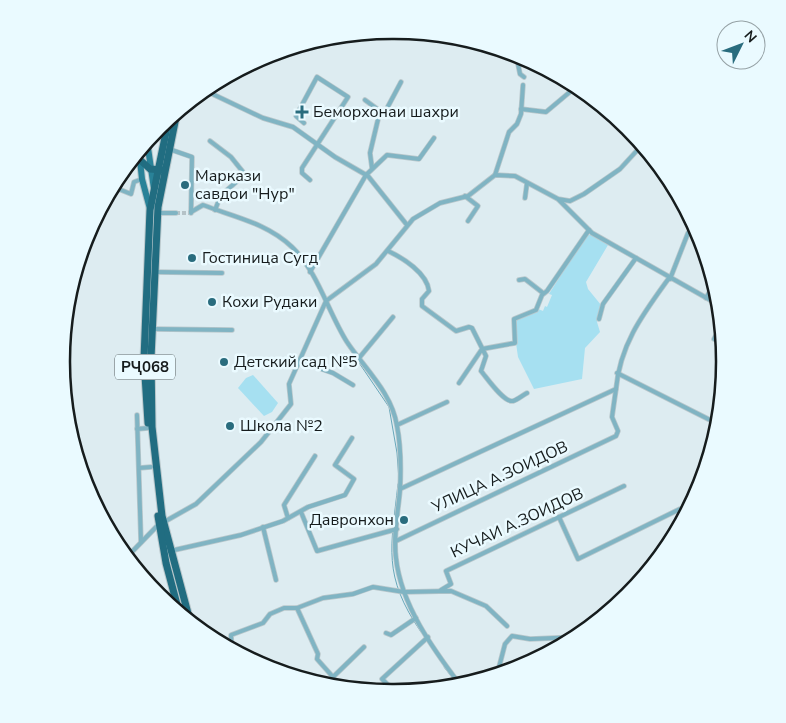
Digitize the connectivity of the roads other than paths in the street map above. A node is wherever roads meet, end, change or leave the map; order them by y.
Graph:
1 (518, 63) edge
2 (524, 78) dead end
3 (401, 82) dead end
4 (523, 85) dead end
5 (570, 92) edge
6 (213, 94) edge
7 (365, 100) dead end
8 (521, 110) junction
9 (380, 111) junction
10 (304, 123) dead end
11 (174, 124) edge
12 (167, 131) edge
13 (434, 138) dead end
14 (210, 141) dead end
15 (316, 145) junction
16 (169, 149) junction
17 (637, 150) edge
18 (148, 152) edge
19 (141, 160) edge
20 (139, 163) edge
21 (149, 166) junction
22 (161, 167) junction
23 (372, 168) junction
24 (366, 175) junction
25 (495, 175) junction
26 (142, 179) junction
27 (310, 180) dead end
28 (527, 183) junction
29 (154, 189) junction
30 (120, 190) edge
31 (465, 196) junction
32 (524, 198) dead end
33 (558, 199) junction
34 (155, 210) junction
35 (215, 210) junction
36 (176, 213) tunnel mouth
37 (468, 221) dead end
38 (406, 225) junction
39 (589, 230) junction
40 (689, 233) edge
41 (388, 251) junction
42 (636, 258) junction
43 (155, 272) junction
44 (310, 272) junction
45 (222, 273) dead end
46 (669, 279) junction
47 (520, 280) dead end
48 (709, 293) edge
49 (543, 294) junction
50 (706, 298) junction
51 (710, 300) edge
52 (326, 301) junction
53 (393, 317) dead end
54 (600, 319) dead end
55 (152, 329) junction
56 (232, 330) dead end
57 (482, 349) junction
58 (359, 358) junction
59 (299, 361) junction
60 (617, 373) junction
61 (458, 383) dead end
62 (353, 385) dead end
63 (616, 389) junction
64 (528, 393) dead end
65 (447, 402) dead end
66 (137, 414) dead end
67 (711, 420) edge
68 (398, 426) junction
69 (148, 428) junction
70 (137, 429) junction
71 (352, 438) dead end
72 (315, 456) dead end
73 (151, 467) junction
74 (139, 468) junction
75 (624, 486) dead end
76 (400, 489) junction
77 (680, 509) dead end
78 (301, 512) junction
79 (559, 517) junction
80 (288, 518) junction
81 (161, 524) junction
82 (263, 527) junction
83 (394, 530) junction
84 (396, 541) junction
85 (141, 542) junction
86 (170, 550) junction
87 (132, 551) edge
88 (276, 580) dead end
89 (441, 590) junction
90 (401, 591) junction
91 (177, 601) edge
92 (297, 608) junction
93 (187, 610) edge
94 (416, 618) junction
95 (507, 626) dead end
96 (386, 632) dead end
97 (559, 638) edge
98 (427, 639) junction
99 (231, 640) edge
100 (364, 647) dead end
101 (499, 666) edge
102 (455, 678) edge
103 (387, 684) edge

1 - 2 street
3 - 9 street
4 - 8 street
5 - 8 street
6 - 15 street
7 - 9 street
8 - 25 street
9 - 23 street
10 - 15 street
11 - 16 highway
12 - 22 highway
13 - 23 street
14 - 35 street
15 - 24 street
15 - 27 street
16 - 22 highway
16 - 35 street
17 - 33 street
18 - 21 main road
19 - 21 highway
20 - 26 main road, РҶ068
21 - 22 highway
21 - 29 main road
22 - 29 highway
22 - 34 highway
23 - 24 street
24 - 38 street
24 - 44 street
25 - 28 street
25 - 31 street
26 - 30 street
26 - 34 main road, РҶ068
28 - 32 street
28 - 33 street
29 - 34 highway
31 - 37 street
31 - 38 street
33 - 39 street
34 - 36 street
34 - 43 highway, РҶ068
34 - 69 highway, РҶ068
35 - 44 street
38 - 41 street
39 - 42 street
39 - 49 street
40 - 46 street
41 - 52 street
41 - 57 street
42 - 46 street
42 - 54 street
43 - 45 street
43 - 55 highway, РҶ068
44 - 52 street
46 - 50 street
46 - 60 street
47 - 49 street
48 - 50 street
49 - 57 street
50 - 51 street
52 - 58 street
52 - 59 street
53 - 58 street
55 - 56 street
55 - 81 highway, РҶ068
57 - 61 street
57 - 64 street
58 - 68 street
59 - 62 street
59 - 81 street
60 - 63 street
60 - 67 street
63 - 76 street, УЛИЦА А.ЗОИДОВ
63 - 84 street, УЛИЦА А.ЗОИДОВ
65 - 68 street
66 - 70 street
68 - 76 street
69 - 70 street
69 - 73 highway, РҶ068
70 - 74 street
71 - 78 street
72 - 80 street
73 - 74 street
73 - 81 highway, РҶ068
74 - 85 street
75 - 79 street, КУЧАИ А.ЗОИДОВ
76 - 83 street
77 - 79 street
78 - 80 street
78 - 83 street
79 - 89 street, КУЧАИ А.ЗОИДОВ
80 - 82 street
81 - 85 street
81 - 86 highway, РҶ068
81 - 91 highway, РҶ068
82 - 86 street
82 - 88 street
83 - 84 street
84 - 90 street
85 - 87 street
86 - 93 highway, РҶ068
89 - 90 street
89 - 95 street
90 - 92 street
90 - 94 street
92 - 99 street
92 - 100 street
94 - 96 street
94 - 98 street
97 - 101 street
98 - 102 street
98 - 103 street

